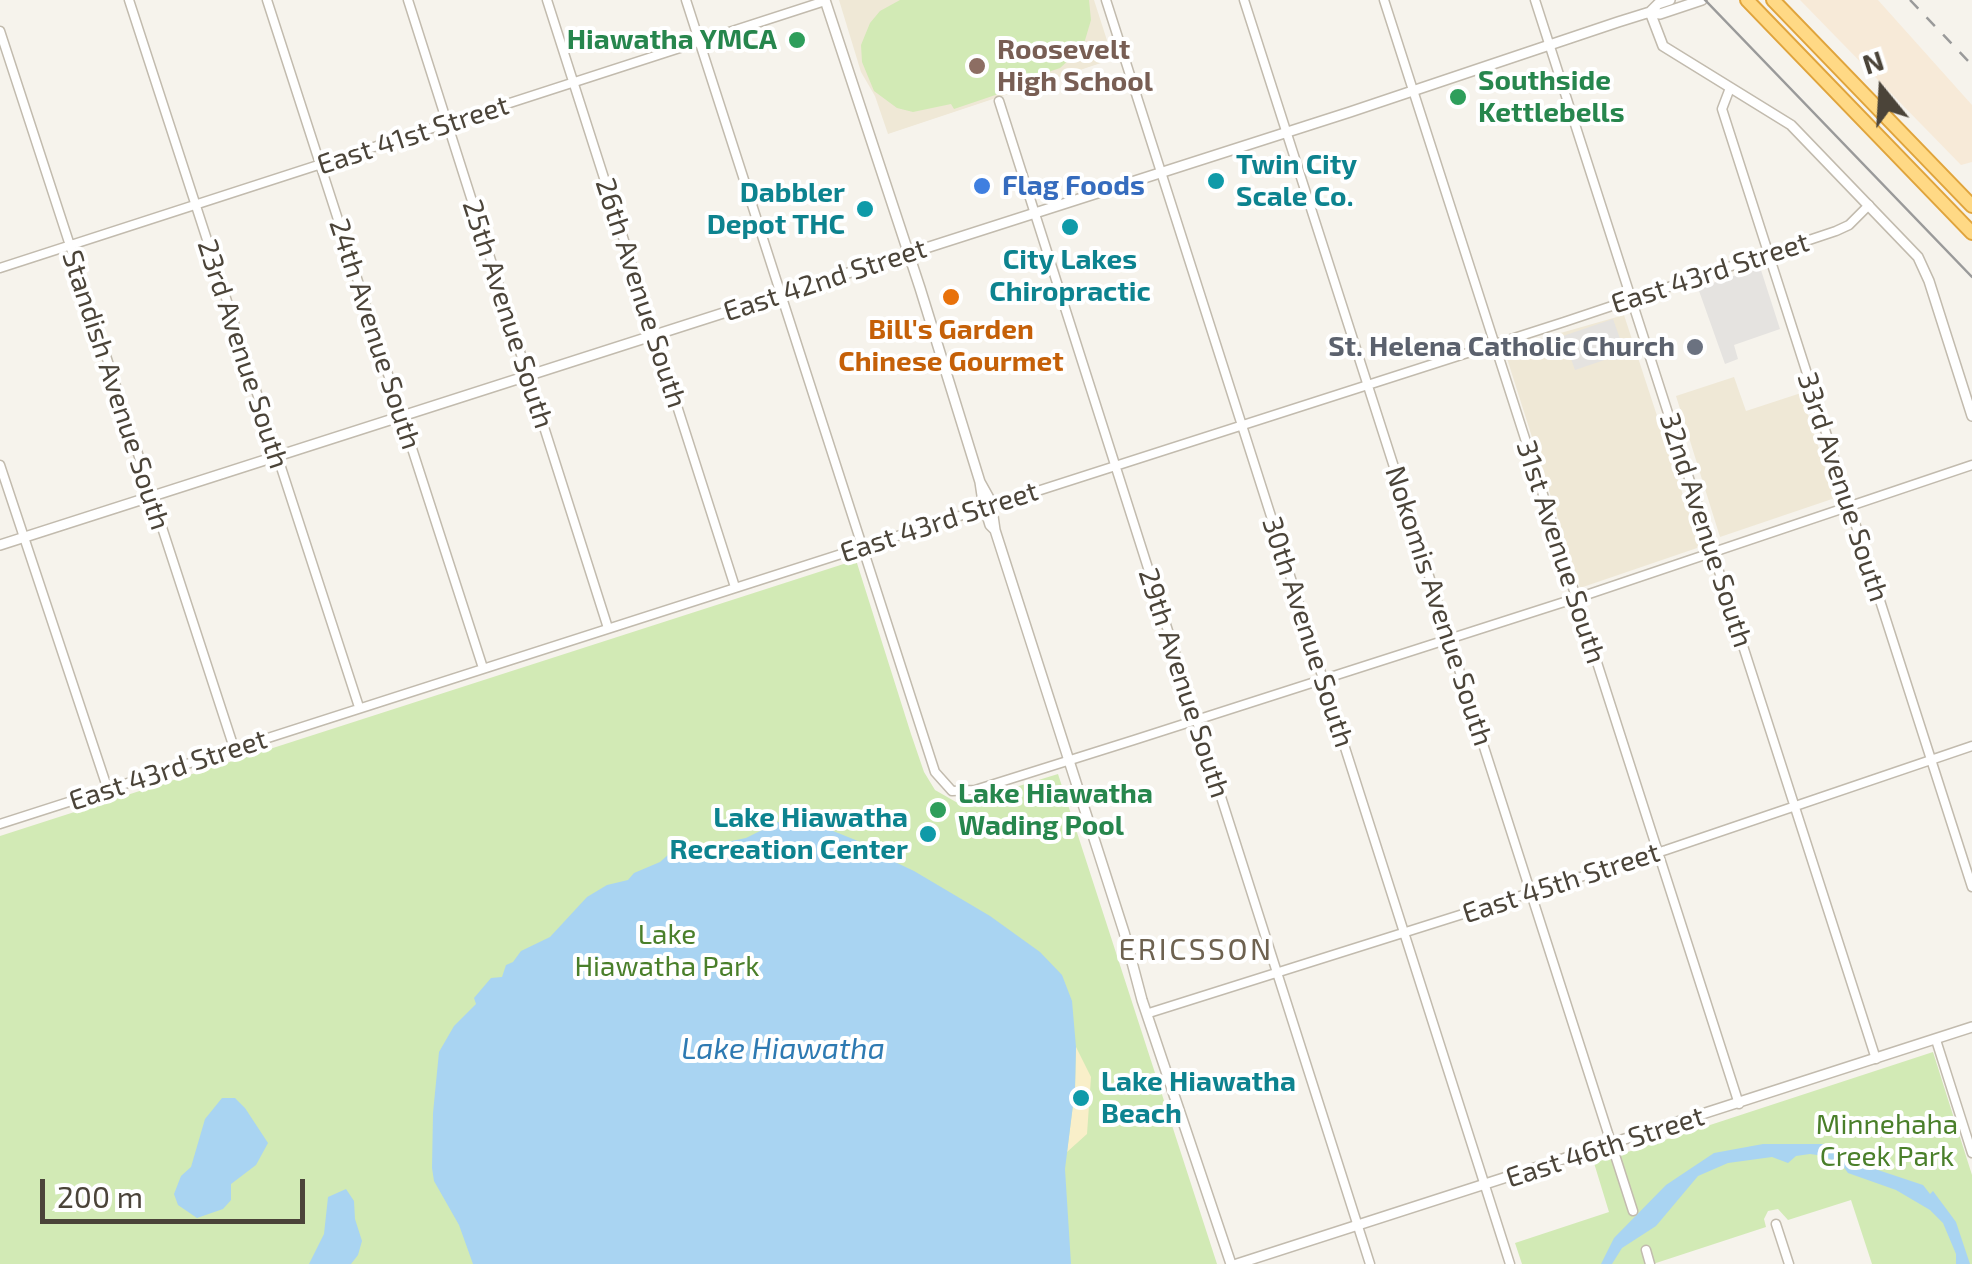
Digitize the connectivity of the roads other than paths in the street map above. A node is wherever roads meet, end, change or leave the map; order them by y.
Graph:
1 (129, 0) edge
2 (267, 0) edge
3 (408, 0) edge
4 (547, 0) edge
5 (686, 0) edge
6 (825, 0) edge
7 (1106, 0) edge
8 (1244, 0) edge
9 (1384, 0) edge
10 (1535, 0) edge
11 (1670, 0) edge
12 (1702, 0) edge
13 (1748, 0) edge
14 (1773, 0) edge
15 (1786, 7) edge
16 (1650, 12) junction
17 (0, 31) edge
18 (700, 42) junction
19 (1550, 46) junction
20 (574, 83) junction
21 (1730, 88) junction
22 (1414, 91) junction
23 (999, 101) dead end
24 (448, 124) junction
25 (1288, 132) junction
26 (321, 165) junction
27 (1161, 172) junction
28 (1966, 190) edge
29 (1870, 205) junction
30 (196, 206) junction
31 (1972, 206) edge
32 (1034, 212) junction
33 (1972, 233) edge
34 (70, 246) junction
35 (908, 254) junction
36 (1769, 254) junction
37 (0, 268) edge
38 (783, 294) junction
39 (1632, 299) junction
40 (655, 335) junction
41 (1495, 345) junction
42 (528, 375) junction
43 (1370, 386) junction
44 (402, 416) junction
45 (1972, 416) edge
46 (1242, 426) junction
47 (276, 456) junction
48 (0, 465) edge
49 (1972, 465) edge
50 (1115, 466) junction
51 (150, 495) junction
52 (988, 506) junction
53 (1849, 506) junction
54 (26, 537) junction
55 (0, 545) edge
56 (864, 546) junction
57 (1713, 554) junction
58 (736, 587) junction
59 (1576, 598) junction
60 (608, 628) junction
61 (1450, 639) junction
62 (483, 668) junction
63 (1323, 679) junction
64 (359, 707) junction
65 (1196, 720) junction
66 (1972, 746) edge
67 (234, 748) junction
68 (1069, 760) junction
69 (1931, 760) junction
70 (108, 790) junction
71 (1794, 806) junction
72 (0, 824) edge
73 (1659, 852) junction
74 (1972, 887) edge
75 (1532, 893) junction
76 (1404, 933) junction
77 (1277, 973) junction
78 (1148, 1011) junction
79 (1972, 1028) edge
80 (1936, 1040) junction
81 (1876, 1059) junction
82 (1739, 1104) junction
83 (1612, 1144) junction
84 (1972, 1153) edge
85 (1485, 1185) junction
86 (1633, 1212) dead end
87 (1776, 1224) dead end
88 (1358, 1226) junction
89 (1646, 1250) dead end
90 (1234, 1264) edge
91 (1370, 1264) edge
92 (1510, 1264) edge
93 (1650, 1264) edge
94 (1788, 1264) edge

1 - 30 street, 23rd Avenue South
2 - 26 street, 24th Avenue South
3 - 24 street, 25th Avenue South
4 - 20 street, 26th Avenue South
5 - 18 street
6 - 18 street, East 41st Street
6 - 35 street
7 - 27 street, 30th Avenue South
8 - 25 street, Nokomis Avenue South
9 - 22 street, 31st Avenue South
10 - 19 street, 32nd Avenue South
11 - 16 street, East 42nd Street
12 - 16 street, East 42nd Street
13 - 33 highway
14 - 15 highway
15 - 28 highway
16 - 19 street, East 42nd Street
16 - 21 street
17 - 34 street, Standish Avenue South
18 - 20 street, East 41st Street
18 - 38 street
19 - 22 street, East 42nd Street
19 - 39 street, 32nd Avenue South
20 - 24 street, East 41st Street
20 - 40 street, 26th Avenue South
21 - 29 street
21 - 36 street, 33rd Avenue South
22 - 25 street, East 42nd Street
22 - 41 street, 31st Avenue South
23 - 32 street, 29th Avenue South
24 - 26 street, East 41st Street
24 - 42 street, 25th Avenue South
25 - 27 street, East 42nd Street
25 - 43 street, Nokomis Avenue South
26 - 30 street, East 41st Street
26 - 44 street, 24th Avenue South
27 - 32 street, East 42nd Street
27 - 46 street, 30th Avenue South
28 - 31 highway
29 - 36 street, East 43rd Street
29 - 45 street
30 - 34 street, East 41st Street
30 - 47 street, 23rd Avenue South
32 - 35 street, East 42nd Street
32 - 50 street, 29th Avenue South
34 - 37 street, East 41st Street
34 - 51 street, Standish Avenue South
35 - 38 street, East 42nd Street
35 - 52 street
36 - 39 street, East 43rd Street
36 - 53 street, 33rd Avenue South
38 - 40 street, East 42nd Street
38 - 56 street
39 - 41 street, East 43rd Street
39 - 57 street, 32nd Avenue South
40 - 42 street, East 42nd Street
40 - 58 street, 26th Avenue South
41 - 43 street, East 43rd Street
41 - 59 street, 31st Avenue South
42 - 44 street, East 42nd Street
42 - 60 street, 25th Avenue South
43 - 46 street, East 43rd Street
43 - 61 street, Nokomis Avenue South
44 - 47 street, East 42nd Street
44 - 62 street, 24th Avenue South
46 - 50 street, East 43rd Street
46 - 63 street, 30th Avenue South
47 - 51 street, East 42nd Street
47 - 64 street, 23rd Avenue South
48 - 54 street
49 - 53 street
50 - 52 street, East 43rd Street
50 - 65 street, 29th Avenue South
51 - 54 street, East 42nd Street
51 - 67 street, Standish Avenue South
52 - 56 street, East 43rd Street
52 - 68 street
53 - 57 street
53 - 69 street, 33rd Avenue South
54 - 55 street, East 42nd Street
54 - 70 street
56 - 58 street, East 43rd Street
56 - 68 street
57 - 59 street
57 - 71 street, 32nd Avenue South
58 - 60 street, East 43rd Street
59 - 61 street
59 - 73 street, 31st Avenue South
60 - 62 street, East 43rd Street
61 - 63 street
61 - 75 street, Nokomis Avenue South
62 - 64 street, East 43rd Street
63 - 65 street
63 - 76 street, 30th Avenue South
64 - 67 street, East 43rd Street
65 - 68 street
65 - 77 street, 29th Avenue South
66 - 69 street, East 45th Street
67 - 70 street, East 43rd Street
68 - 78 street
69 - 71 street, East 45th Street
69 - 74 street, 33rd Avenue South
70 - 72 street, East 43rd Street
71 - 73 street, East 45th Street
71 - 81 street, 32nd Avenue South
73 - 75 street, East 45th Street
73 - 82 street, 31st Avenue South
75 - 76 street, East 45th Street
75 - 83 street, Nokomis Avenue South
76 - 77 street, East 45th Street
76 - 85 street, 30th Avenue South
77 - 78 street, East 45th Street
77 - 88 street, 29th Avenue South
78 - 90 street
79 - 80 street, East 46th Street
80 - 81 street, East 46th Street
80 - 84 street
81 - 82 street, East 46th Street
82 - 83 street, East 46th Street
83 - 85 street, East 46th Street
83 - 86 street, Nokomis Avenue South
85 - 88 street, East 46th Street
85 - 92 street, 30th Avenue South
87 - 94 street
88 - 90 street, East 46th Street
88 - 91 street, 29th Avenue South
89 - 93 street

